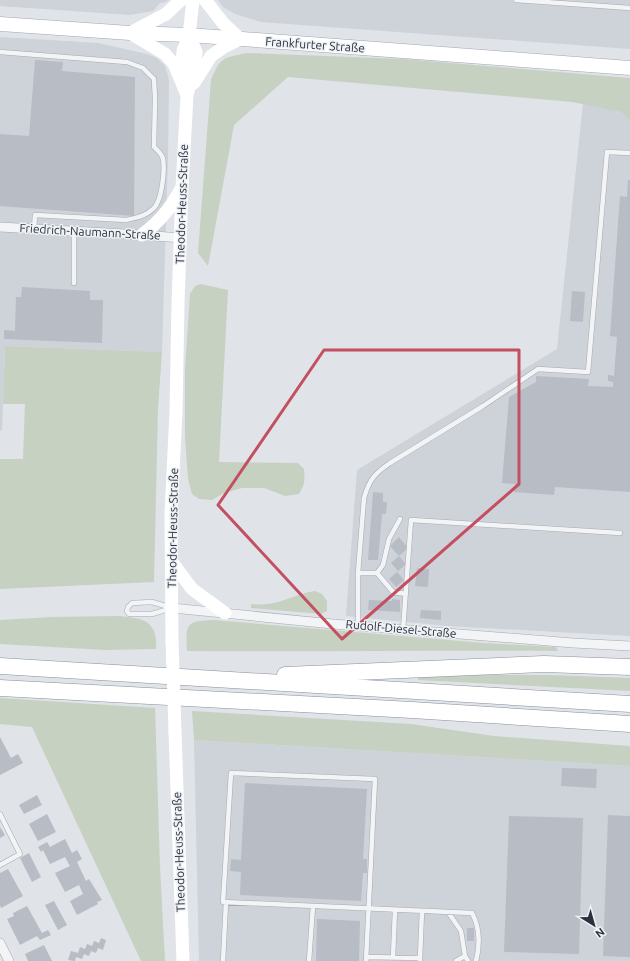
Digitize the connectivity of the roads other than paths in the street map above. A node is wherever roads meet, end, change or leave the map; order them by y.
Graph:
1 (181, 0) edge
2 (193, 0) edge
3 (205, 0) edge
4 (516, 0) edge
5 (630, 8) edge
6 (0, 24) edge
7 (130, 34) junction
8 (189, 35) junction
9 (240, 39) junction
10 (0, 52) edge
11 (630, 68) edge
12 (181, 79) junction
13 (187, 95) junction
14 (630, 153) edge
15 (182, 188) junction
16 (0, 227) edge
17 (34, 229) junction
18 (74, 231) junction
19 (142, 234) junction
20 (181, 238) junction
21 (74, 283) dead end
22 (400, 519) dead end
23 (620, 534) dead end
24 (172, 562) junction
25 (358, 573) junction
26 (377, 573) junction
27 (406, 594) junction
28 (172, 608) junction
29 (225, 613) junction
30 (358, 626) junction
31 (403, 630) junction
32 (630, 646) edge
33 (0, 666) edge
34 (630, 667) edge
35 (200, 678) junction
36 (0, 688) edge
37 (630, 704) edge
38 (630, 724) edge
39 (0, 814) edge
40 (0, 865) edge
41 (226, 902) junction
42 (313, 906) junction
43 (368, 908) junction
44 (395, 910) junction
45 (422, 911) junction
46 (448, 912) junction
47 (0, 942) edge
48 (465, 956) junction
49 (393, 957) junction
50 (366, 959) edge
51 (420, 959) edge
52 (9, 961) edge
53 (183, 961) edge
54 (223, 961) edge
55 (309, 961) edge
56 (456, 961) edge
57 (468, 961) edge
58 (476, 961) edge

1 - 7 main road
2 - 8 main road
3 - 9 main road
4 - 5 lane
6 - 7 main road, Frankfurter Straße
7 - 8 main road, Frankfurter Straße
7 - 12 main road
8 - 9 main road, Frankfurter Straße
8 - 12 main road
8 - 13 main road
9 - 11 main road, Frankfurter Straße
9 - 13 main road
10 - 17 lane
12 - 13 main road
13 - 15 main road, Theodor-Heuss-Straße
14 - 25 lane
15 - 19 main road
15 - 20 main road, Theodor-Heuss-Straße
16 - 17 street, Friedrich-Naumann-Straße
17 - 18 street, Friedrich-Naumann-Straße
18 - 19 street, Friedrich-Naumann-Straße
18 - 21 lane
19 - 20 street, Friedrich-Naumann-Straße
20 - 24 main road, Theodor-Heuss-Straße
22 - 26 lane
23 - 27 lane
24 - 28 main road, Theodor-Heuss-Straße
24 - 29 main road
25 - 26 lane
25 - 30 lane
26 - 27 lane
27 - 31 lane
28 - 28 lane
28 - 29 street, Rudolf-Diesel-Straße
28 - 53 main road, Theodor-Heuss-Straße, bridge
29 - 30 street, Rudolf-Diesel-Straße
30 - 31 street, Rudolf-Diesel-Straße
31 - 32 street, Rudolf-Diesel-Straße
33 - 35 highway
34 - 35 highway
35 - 37 highway
36 - 38 highway
39 - 40 lane
41 - 42 lane
41 - 43 lane
41 - 54 lane
42 - 43 lane
42 - 55 lane
43 - 44 lane
43 - 50 lane
44 - 45 lane
44 - 49 lane
45 - 46 lane
45 - 51 lane
46 - 48 lane
46 - 58 lane
47 - 52 street
48 - 56 lane
48 - 57 lane
49 - 50 lane
49 - 51 lane

